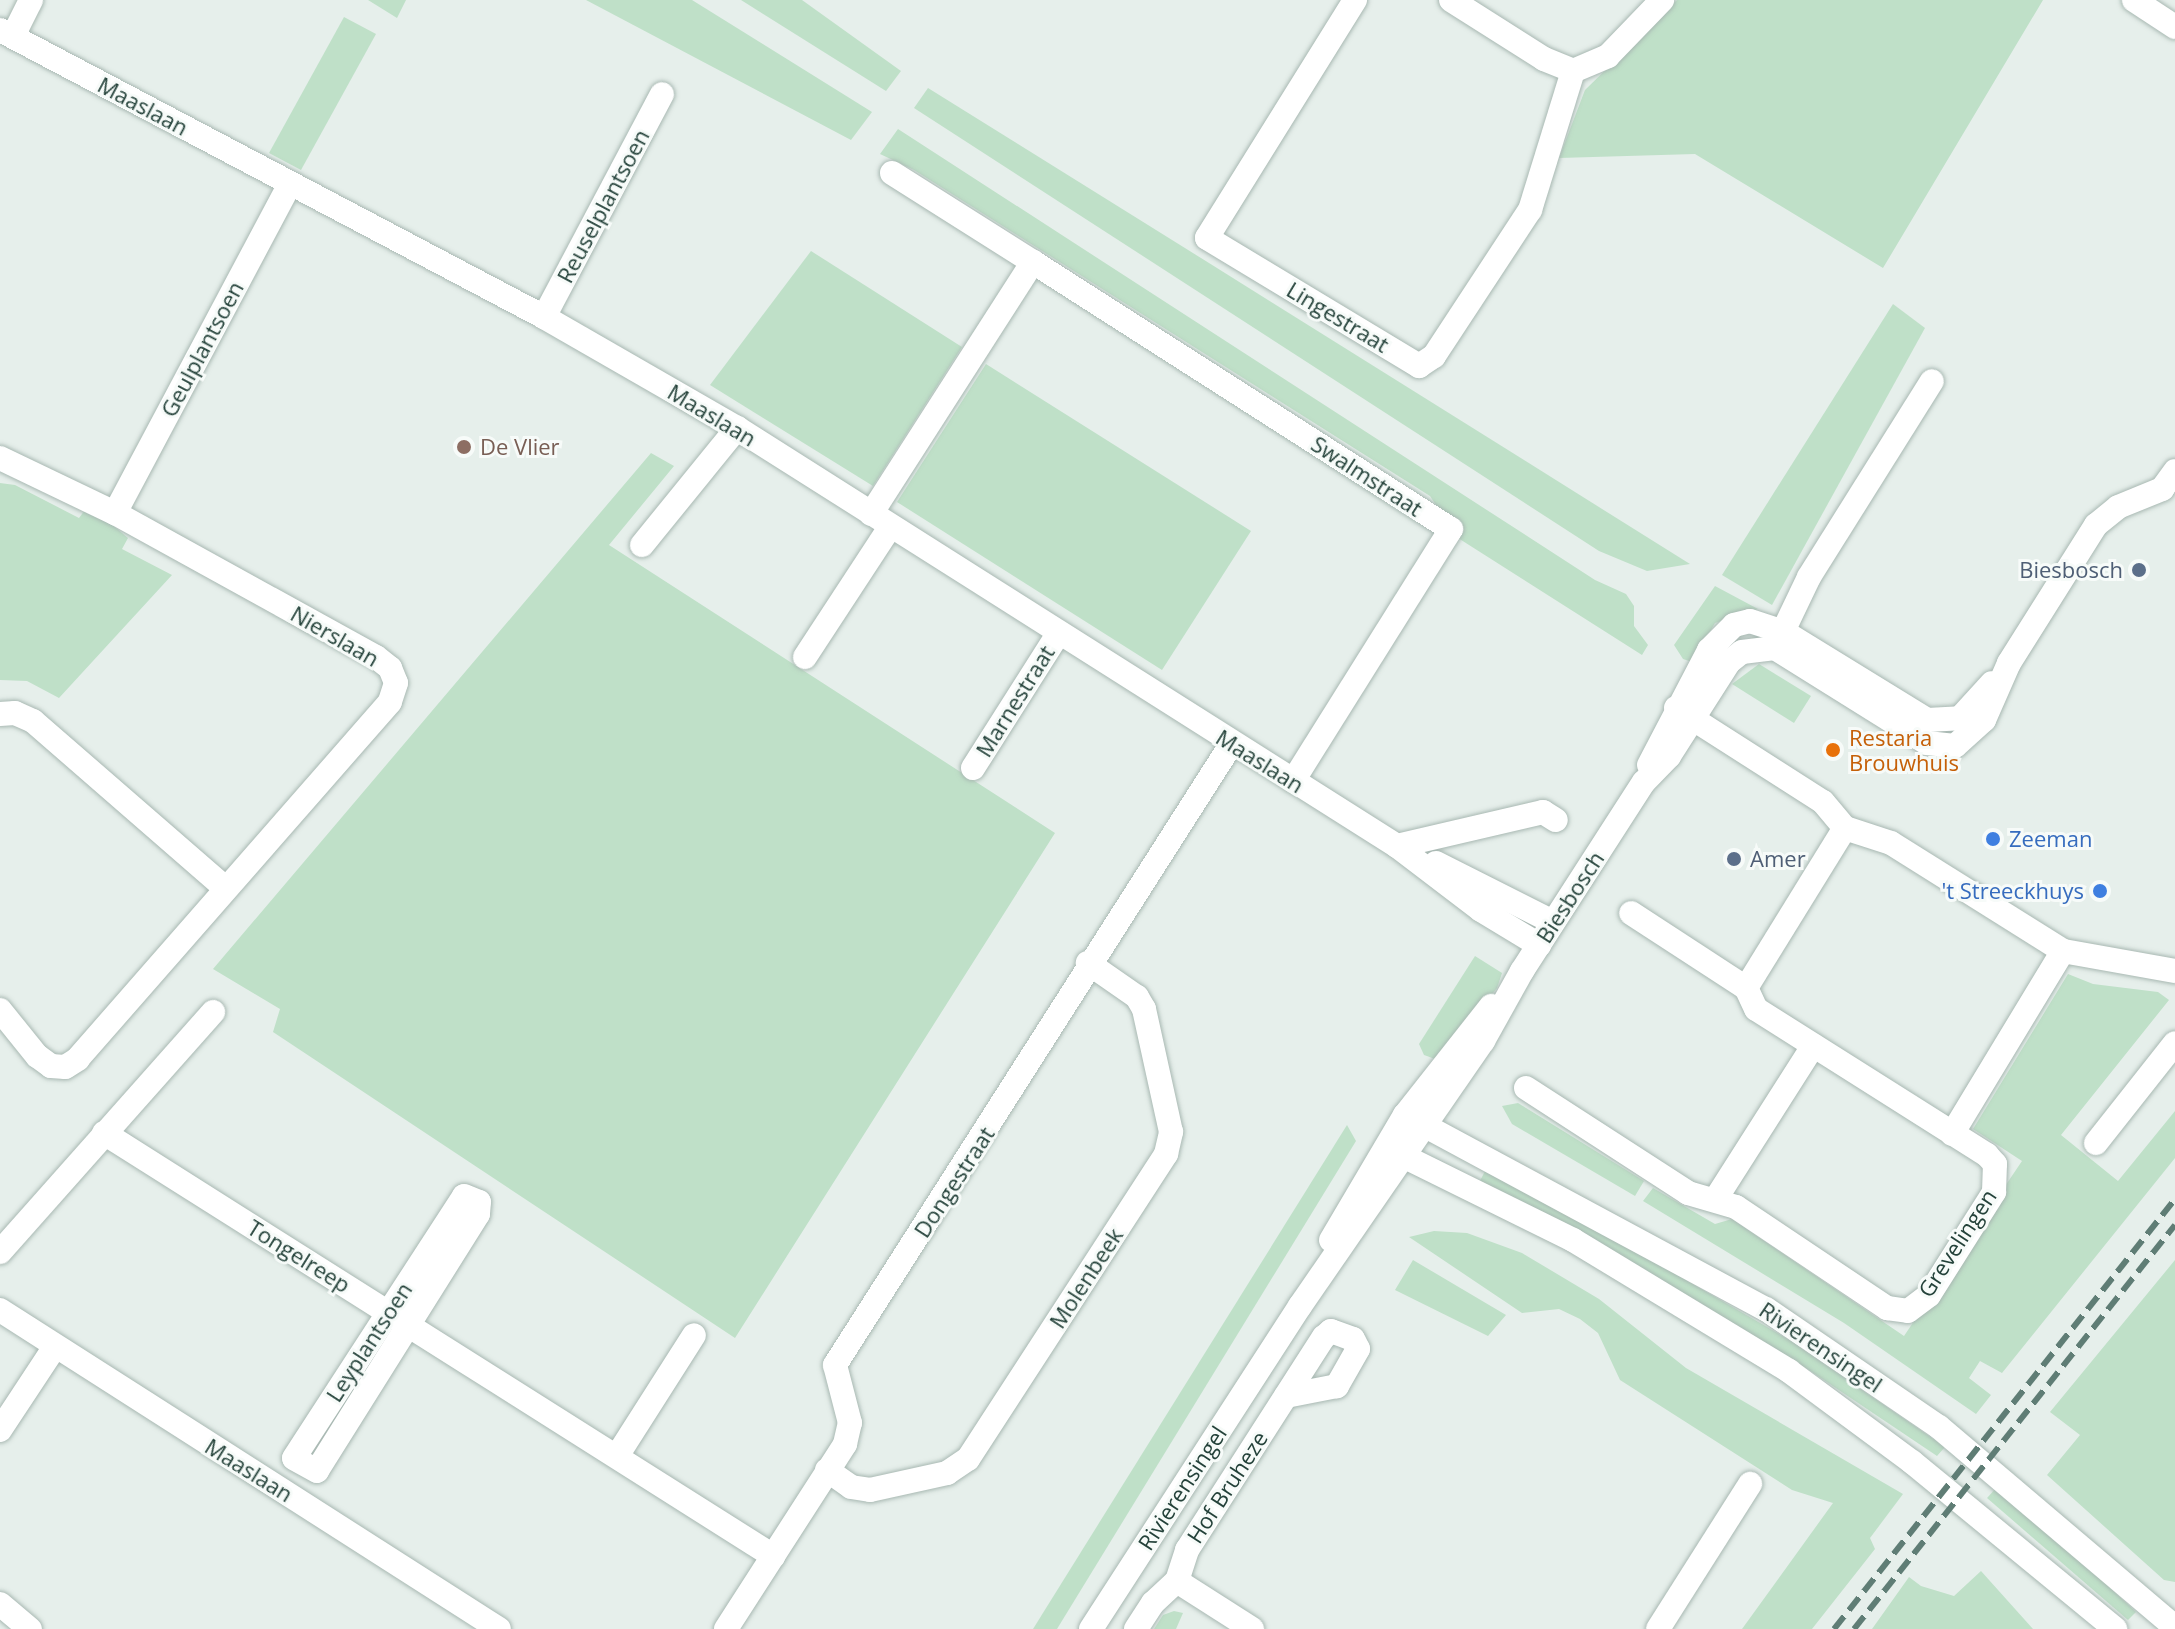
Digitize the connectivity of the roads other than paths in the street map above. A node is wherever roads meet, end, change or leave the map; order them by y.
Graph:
1 (31, 0) edge
2 (1355, 0) edge
3 (1451, 0) edge
4 (1662, 0) edge
5 (2134, 0) edge
6 (2175, 27) edge
7 (7, 33) edge
8 (1573, 71) junction
9 (662, 94) dead end
10 (892, 173) dead end
11 (289, 186) junction
12 (1033, 262) junction
13 (544, 317) junction
14 (1932, 381) dead end
15 (737, 428) junction
16 (0, 458) edge
17 (2175, 471) edge
18 (115, 513) junction
19 (880, 520) junction
20 (642, 545) dead end
21 (1058, 634) junction
22 (1779, 640) junction
23 (805, 657) dead end
24 (1685, 713) junction
25 (0, 714) edge
26 (1232, 743) junction
27 (973, 768) dead end
28 (1293, 781) junction
29 (1556, 820) dead end
30 (1845, 828) junction
31 (1397, 846) junction
32 (225, 888) junction
33 (1631, 913) dead end
34 (1553, 922) junction
35 (1539, 945) junction
36 (2063, 951) junction
37 (1088, 963) junction
38 (2175, 971) edge
39 (1746, 988) junction
40 (0, 1010) edge
41 (213, 1012) dead end
42 (2175, 1043) edge
43 (1813, 1046) junction
44 (1526, 1088) dead end
45 (1415, 1122) junction
46 (104, 1133) junction
47 (1952, 1134) junction
48 (2096, 1143) dead end
49 (1395, 1152) junction
50 (1715, 1200) junction
51 (0, 1252) edge
52 (0, 1310) edge
53 (397, 1319) junction
54 (694, 1335) dead end
55 (54, 1348) junction
56 (1286, 1396) dead end
57 (0, 1430) edge
58 (617, 1456) junction
59 (827, 1470) junction
60 (1750, 1484) dead end
61 (773, 1556) junction
62 (1177, 1581) junction
63 (0, 1604) edge
64 (2175, 1627) edge
65 (30, 1629) edge
66 (499, 1629) edge
67 (726, 1629) edge
68 (1091, 1629) edge
69 (1136, 1629) edge
70 (1252, 1629) edge
71 (1658, 1629) edge
72 (2115, 1629) edge

1 - 7 street
2 - 8 street, Lingestraat
3 - 8 street
4 - 8 street
5 - 6 street
7 - 11 street, Maaslaan
9 - 13 street, Reuselplantsoen
10 - 12 street, Swalmstraat
11 - 13 street, Maaslaan
11 - 18 street, Geulplantsoen
12 - 19 street
12 - 28 street, Swalmstraat
13 - 15 street, Maaslaan
14 - 22 street
15 - 19 street, Maaslaan
15 - 20 street
16 - 18 street
17 - 22 street
18 - 32 street, Nierslaan
19 - 21 street, Maaslaan
19 - 23 street
21 - 26 street, Maaslaan
21 - 27 street, Marnestraat
22 - 24 street, Biesbosch
24 - 30 street
24 - 34 street, Biesbosch
25 - 32 street
26 - 28 street, Maaslaan
26 - 37 street, Dongestraat
28 - 31 street, Maaslaan
29 - 31 street
30 - 36 street
30 - 39 street
31 - 34 street, Maaslaan
31 - 35 street, Maaslaan
32 - 40 street, Nierslaan
33 - 39 street, Grevelingen
34 - 35 street, Biesbosch
35 - 45 street, Biesbosch
36 - 38 street
36 - 47 street
37 - 59 street, Dongestraat
37 - 59 street, Molenbeek
39 - 43 street, Grevelingen
41 - 46 street
42 - 48 street
43 - 47 street, Grevelingen
43 - 50 street
44 - 50 street, Grevelingen
45 - 49 street, Rivierensingel
45 - 64 street, Rivierensingel
46 - 51 street
46 - 53 street, Tongelreep
47 - 50 street, Grevelingen
49 - 68 street, Rivierensingel
49 - 72 street, Rivierensingel
52 - 55 street, Maaslaan
53 - 53 street, Leyplantsoen
53 - 58 street, Tongelreep
54 - 58 street
55 - 57 street
55 - 66 street, Maaslaan
56 - 62 street, Hof Bruheze
58 - 61 street, Tongelreep
59 - 61 street, Dongestraat
60 - 71 street
61 - 67 street, Dongestraat
62 - 69 street, Hof Bruheze
62 - 70 street
63 - 65 street

